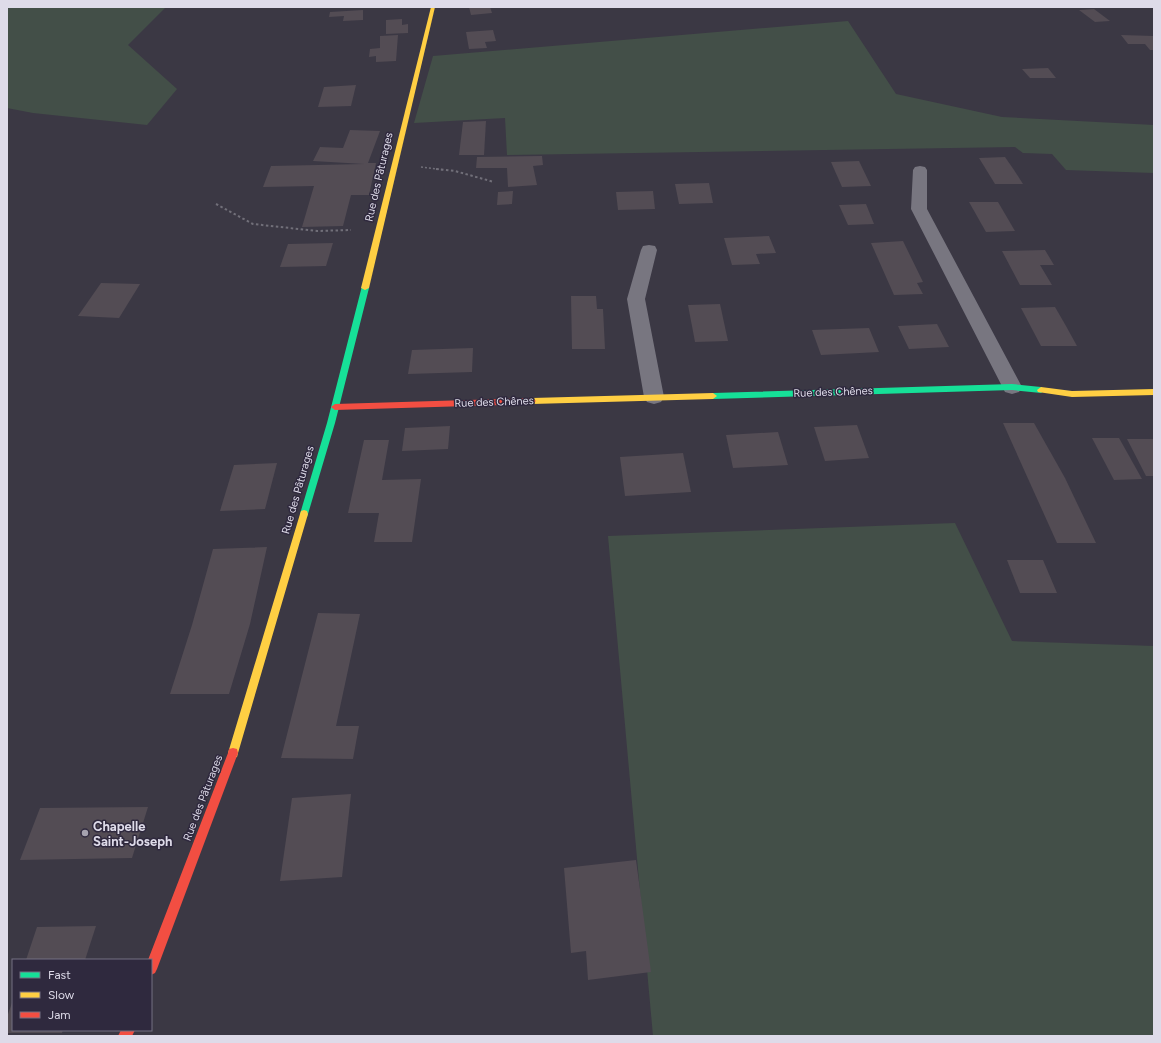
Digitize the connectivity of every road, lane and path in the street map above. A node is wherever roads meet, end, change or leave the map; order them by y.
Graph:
1 (433, 7) edge
2 (394, 164) junction
3 (920, 170) dead end
4 (494, 182) dead end
5 (216, 204) dead end
6 (380, 229) junction
7 (649, 250) dead end
8 (1012, 387) junction
9 (1154, 392) edge
10 (654, 397) junction
11 (335, 407) junction
12 (152, 966) edge

1 - 2 street, Rue des Pâturages
2 - 4 path
2 - 6 street, Rue des Pâturages
3 - 8 street
5 - 6 path
6 - 11 street, Rue des Pâturages
7 - 10 street
8 - 9 street, Rue des Chênes
8 - 10 street, Rue des Chênes
10 - 11 street, Rue des Chênes
11 - 12 street, Rue des Pâturages

